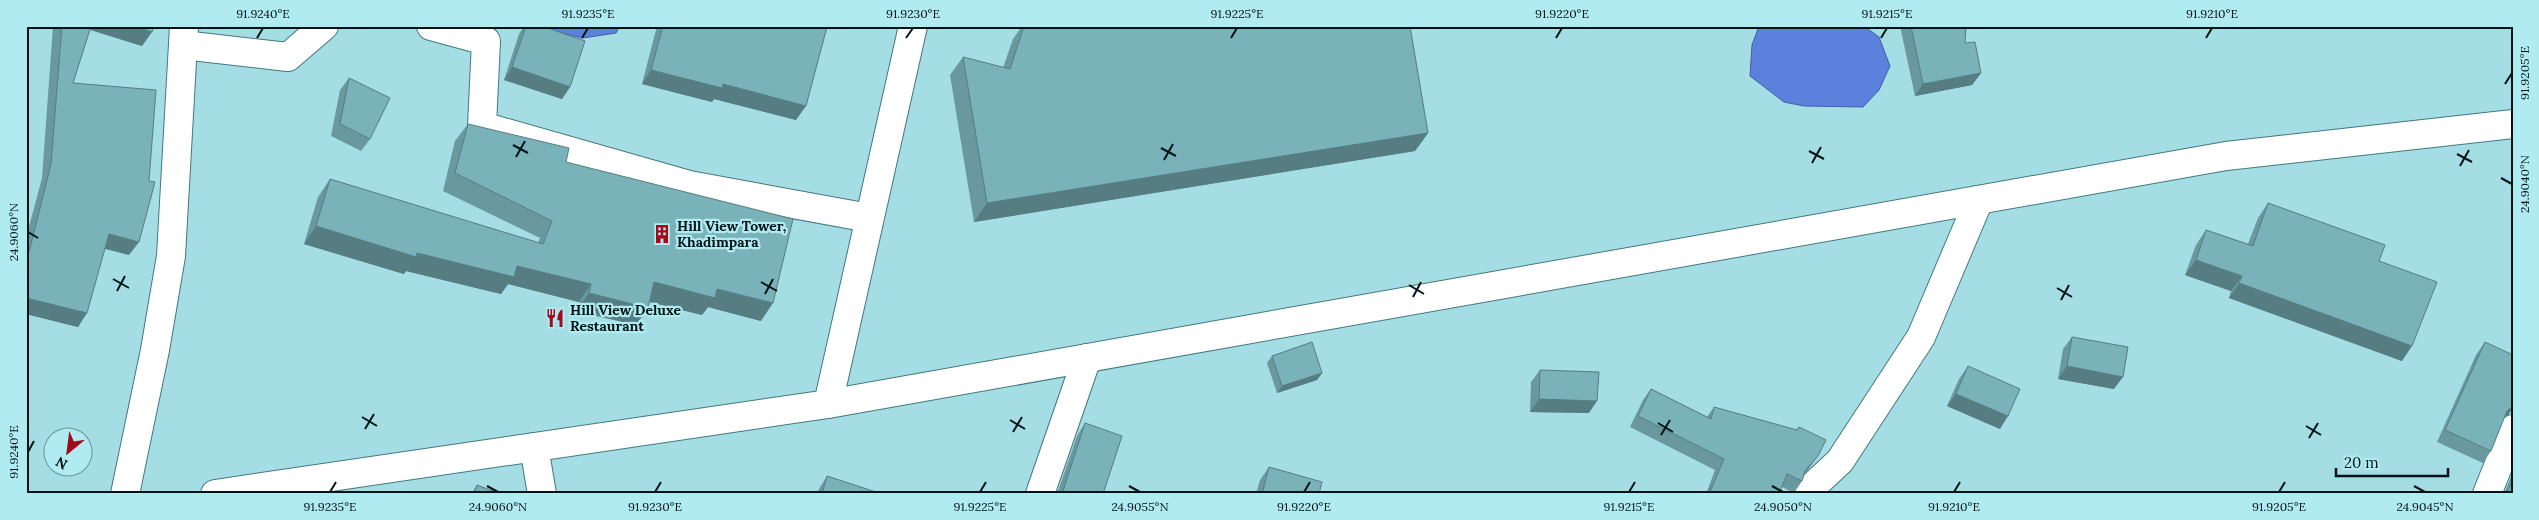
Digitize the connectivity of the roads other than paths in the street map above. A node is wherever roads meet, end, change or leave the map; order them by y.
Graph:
1 (324, 26) edge
2 (431, 26) edge
3 (913, 26) edge
4 (183, 36) edge
5 (2513, 124) edge
6 (1979, 200) junction
7 (870, 218) junction
8 (1087, 358) junction
9 (828, 404) junction
10 (2513, 429) edge
11 (534, 447) junction
12 (1817, 492) edge
13 (125, 494) edge
14 (215, 494) edge
15 (542, 494) edge
16 (1040, 494) edge
17 (2487, 494) edge

1 - 4 main road
2 - 7 main road
3 - 7 main road
4 - 13 main road
5 - 6 main road
6 - 8 main road
6 - 12 main road
7 - 9 main road
8 - 9 main road
8 - 16 main road
9 - 11 main road
10 - 17 main road
11 - 14 main road
11 - 15 main road

